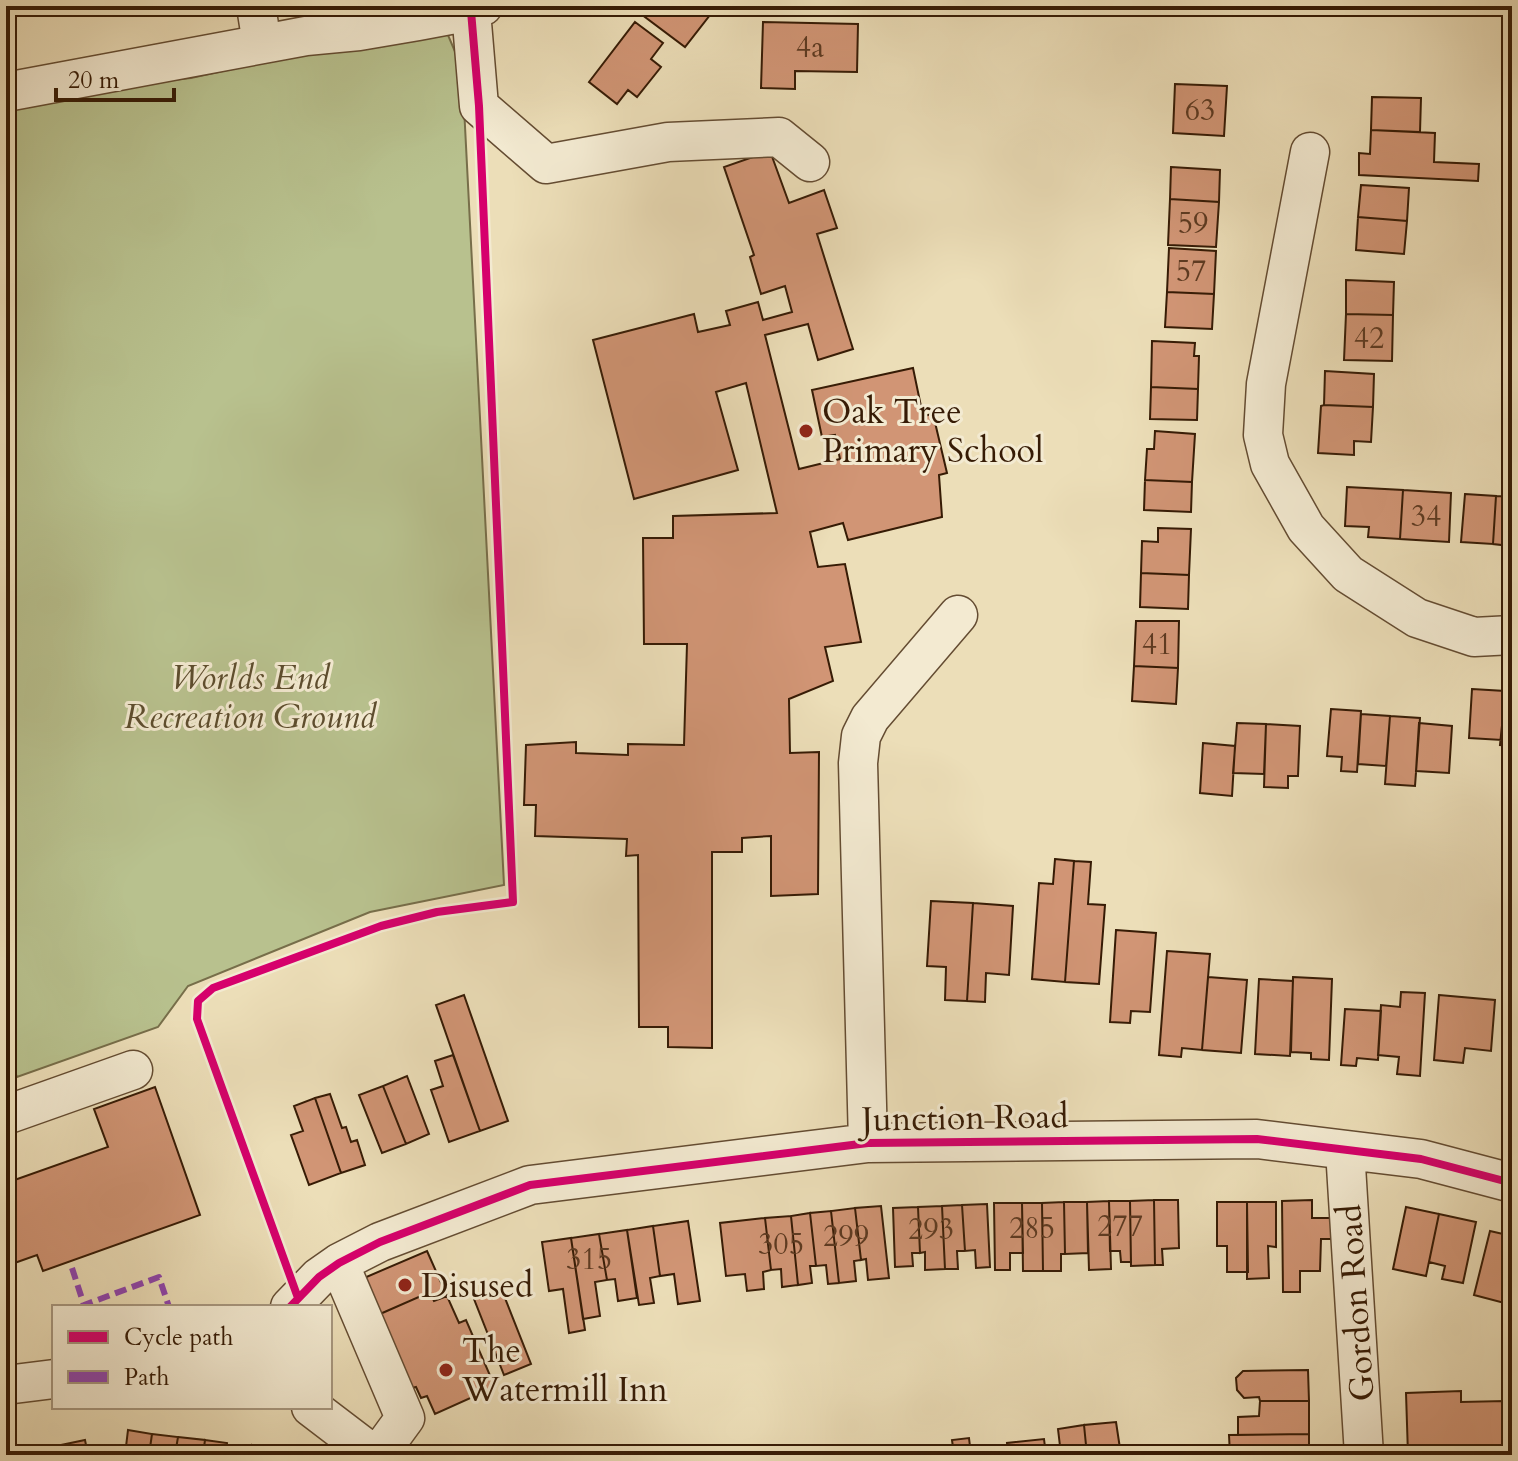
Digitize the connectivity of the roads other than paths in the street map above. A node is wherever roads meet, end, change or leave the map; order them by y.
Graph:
1 (256, 6) edge
2 (477, 8) edge
3 (262, 44) junction
4 (6, 92) edge
5 (1310, 152) dead end
6 (810, 162) dead end
7 (958, 615) dead end
8 (1512, 635) edge
9 (133, 1070) dead end
10 (6, 1115) edge
11 (868, 1126) junction
12 (1345, 1150) junction
13 (1512, 1183) edge
14 (339, 1263) junction
15 (292, 1305) edge
16 (52, 1379) edge
17 (6, 1385) edge
18 (314, 1409) edge
19 (376, 1455) edge
20 (1364, 1455) edge

1 - 3 street
2 - 3 street
2 - 6 street
3 - 4 street
5 - 8 street
7 - 11 street
9 - 10 street
11 - 12 street, Junction Road
11 - 14 street, Junction Road
12 - 13 street, Junction Road
12 - 20 street, Gordon Road
14 - 15 street, Junction Road
14 - 19 street
16 - 17 street
18 - 19 street

